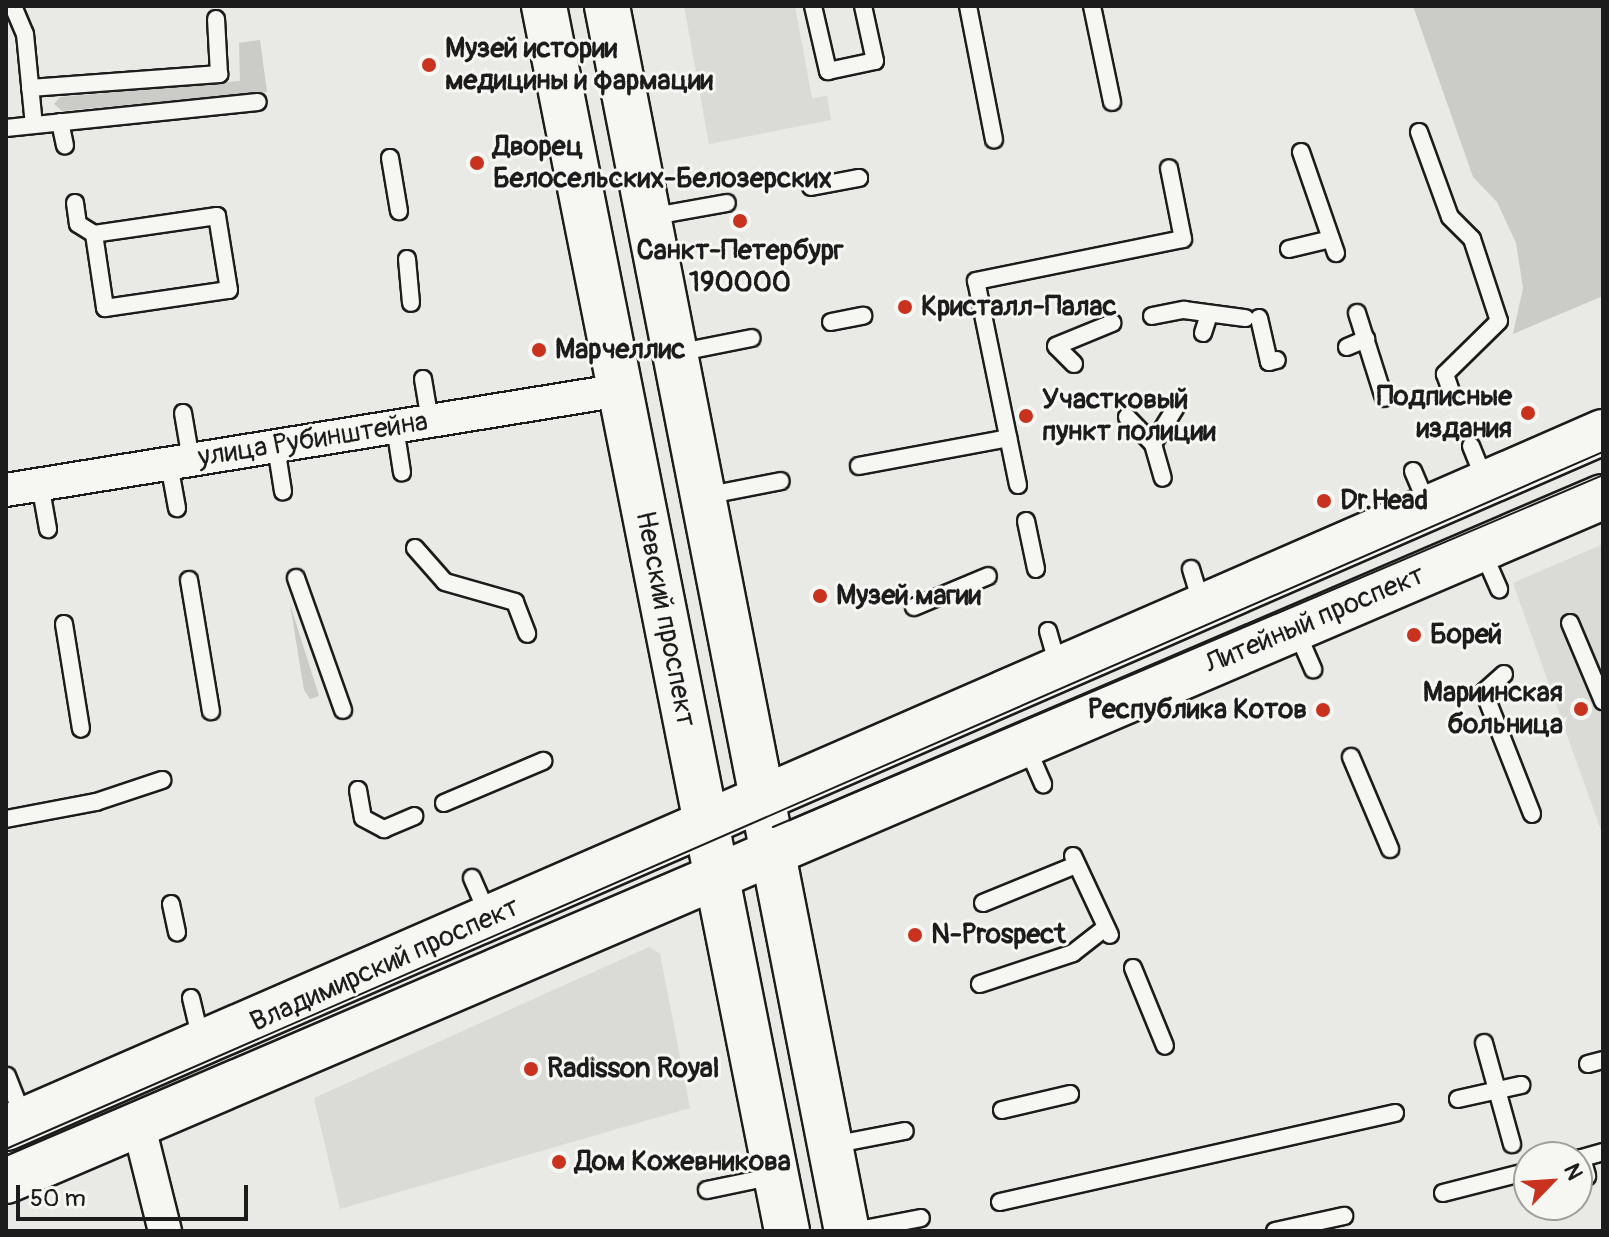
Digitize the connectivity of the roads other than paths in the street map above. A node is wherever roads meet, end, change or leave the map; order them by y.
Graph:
1 (13, 6) edge
2 (544, 6) edge
3 (607, 6) edge
4 (813, 6) edge
5 (863, 6) edge
6 (968, 6) edge
7 (1092, 6) edge
8 (216, 19) dead end
9 (30, 88) junction
10 (258, 102) dead end
11 (1112, 102) dead end
12 (60, 122) junction
13 (34, 125) junction
14 (6, 128) edge
15 (1419, 132) dead end
16 (994, 140) dead end
17 (65, 145) dead end
18 (1301, 152) dead end
19 (390, 158) dead end
20 (1169, 168) dead end
21 (859, 178) dead end
22 (811, 187) dead end
23 (75, 203) dead end
24 (727, 203) dead end
25 (399, 211) dead end
26 (648, 217) junction
27 (94, 234) junction
28 (1289, 249) dead end
29 (407, 259) dead end
30 (165, 299) junction
31 (411, 303) dead end
32 (1357, 313) dead end
33 (1209, 314) junction
34 (863, 316) dead end
35 (1152, 316) dead end
36 (168, 317) dead end
37 (831, 322) dead end
38 (1112, 323) dead end
39 (1203, 333) dead end
40 (752, 338) dead end
41 (1366, 339) junction
42 (1347, 347) dead end
43 (675, 353) junction
44 (1277, 360) dead end
45 (1074, 364) dead end
46 (423, 379) dead end
47 (621, 390) junction
48 (1451, 391) dead end
49 (1384, 398) dead end
50 (1179, 402) dead end
51 (183, 413) dead end
52 (1127, 417) dead end
53 (430, 421) junction
54 (395, 427) junction
55 (1603, 432) edge
56 (1008, 438) junction
57 (1153, 444) junction
58 (276, 447) junction
59 (180, 462) junction
60 (859, 466) dead end
61 (402, 472) dead end
62 (1163, 478) dead end
63 (781, 481) dead end
64 (40, 484) junction
65 (1018, 485) dead end
66 (6, 490) edge
67 (283, 491) dead end
68 (703, 496) junction
69 (1603, 497) edge
70 (177, 508) dead end
71 (1026, 521) dead end
72 (48, 529) dead end
73 (415, 548) dead end
74 (1481, 549) junction
75 (1030, 563) dead end
76 (988, 576) dead end
77 (296, 578) dead end
78 (189, 580) dead end
79 (1499, 589) dead end
80 (914, 607) dead end
81 (1570, 623) dead end
82 (64, 624) dead end
83 (1296, 628) junction
84 (527, 634) dead end
85 (1313, 669) dead end
86 (1504, 674) dead end
87 (1603, 701) edge
88 (343, 710) dead end
89 (211, 711) dead end
90 (81, 729) dead end
91 (1026, 743) junction
92 (1351, 757) dead end
93 (543, 761) dead end
94 (162, 780) dead end
95 (1043, 784) dead end
96 (358, 790) dead end
97 (761, 797) junction
98 (444, 803) dead end
99 (1532, 814) dead end
100 (414, 816) dead end
101 (6, 819) edge
102 (706, 822) junction
103 (1390, 849) dead end
104 (773, 852) junction
105 (718, 876) junction
106 (472, 878) dead end
107 (983, 903) dead end
108 (171, 904) dead end
109 (489, 918) junction
110 (177, 932) dead end
111 (1133, 968) dead end
112 (980, 984) dead end
113 (191, 998) dead end
114 (1484, 1043) dead end
115 (203, 1046) junction
116 (1165, 1046) dead end
117 (7, 1076) edge
118 (1521, 1085) dead end
119 (1495, 1091) junction
120 (1070, 1094) dead end
121 (1458, 1099) dead end
122 (1002, 1110) dead end
123 (1395, 1113) dead end
124 (15, 1124) edge
125 (139, 1127) junction
126 (905, 1131) dead end
127 (1512, 1144) dead end
128 (830, 1145) junction
129 (776, 1175) junction
130 (1513, 1175) edge
131 (6, 1181) edge
132 (707, 1190) dead end
133 (1443, 1193) dead end
134 (1000, 1202) dead end
135 (1344, 1216) dead end
136 (921, 1218) dead end
137 (165, 1231) edge
138 (787, 1231) edge
139 (850, 1231) edge
140 (1275, 1231) edge

1 - 9 lane
2 - 47 main road, Невский проспект
3 - 26 main road
4 - 5 lane
6 - 16 lane
7 - 11 lane
8 - 9 lane
9 - 13 lane
10 - 12 lane
12 - 13 lane
12 - 17 lane
13 - 14 lane
15 - 48 lane
18 - 28 lane
19 - 25 lane
20 - 56 lane
21 - 22 lane
23 - 27 lane
24 - 26 lane
26 - 43 main road
27 - 30 lane
27 - 30 lane
29 - 31 lane
30 - 36 lane
32 - 41 lane
33 - 35 lane
33 - 39 lane
33 - 44 lane
34 - 37 lane
38 - 45 lane
40 - 43 lane
41 - 42 lane
41 - 49 lane
43 - 68 main road
46 - 53 lane
47 - 53 street, улица Рубинштейна
47 - 102 main road, Невский проспект
50 - 57 lane
51 - 59 lane
52 - 57 lane
53 - 54 street, улица Рубинштейна
54 - 58 street, улица Рубинштейна
54 - 61 lane
55 - 97 main road, Литейный проспект
56 - 60 lane
56 - 65 lane
57 - 62 lane
58 - 59 street, улица Рубинштейна
58 - 67 lane
59 - 64 street, улица Рубинштейна
59 - 70 lane
63 - 68 lane
64 - 66 street, улица Рубинштейна
64 - 72 lane
68 - 97 main road
69 - 74 main road, Литейный проспект
71 - 75 lane
73 - 84 lane
74 - 79 lane
74 - 83 main road, Литейный проспект
76 - 80 lane
77 - 88 lane
78 - 89 lane
81 - 87 lane
82 - 90 lane
83 - 85 lane
83 - 91 main road, Литейный проспект
86 - 99 lane
91 - 95 lane
91 - 104 main road, Литейный проспект
92 - 103 lane
93 - 98 lane
94 - 101 lane
96 - 100 lane
97 - 102 main road, Владимирский проспект
97 - 104 main road
102 - 105 main road, Невский проспект
102 - 109 main road, Владимирский проспект
104 - 105 main road, Литейный проспект
104 - 128 main road
105 - 125 main road, Владимирский проспект
105 - 129 main road, Невский проспект
106 - 109 lane
107 - 112 lane
108 - 110 lane
109 - 115 main road, Владимирский проспект
111 - 116 lane
113 - 115 lane
114 - 119 lane
115 - 124 main road, Владимирский проспект
117 - 124 lane
118 - 119 lane
119 - 121 lane
119 - 127 lane
120 - 122 lane
123 - 134 lane
125 - 131 main road, Владимирский проспект
125 - 137 street
126 - 128 lane
128 - 139 main road
129 - 132 lane
129 - 138 main road, Невский проспект
130 - 133 lane
135 - 140 lane
136 - 139 lane

